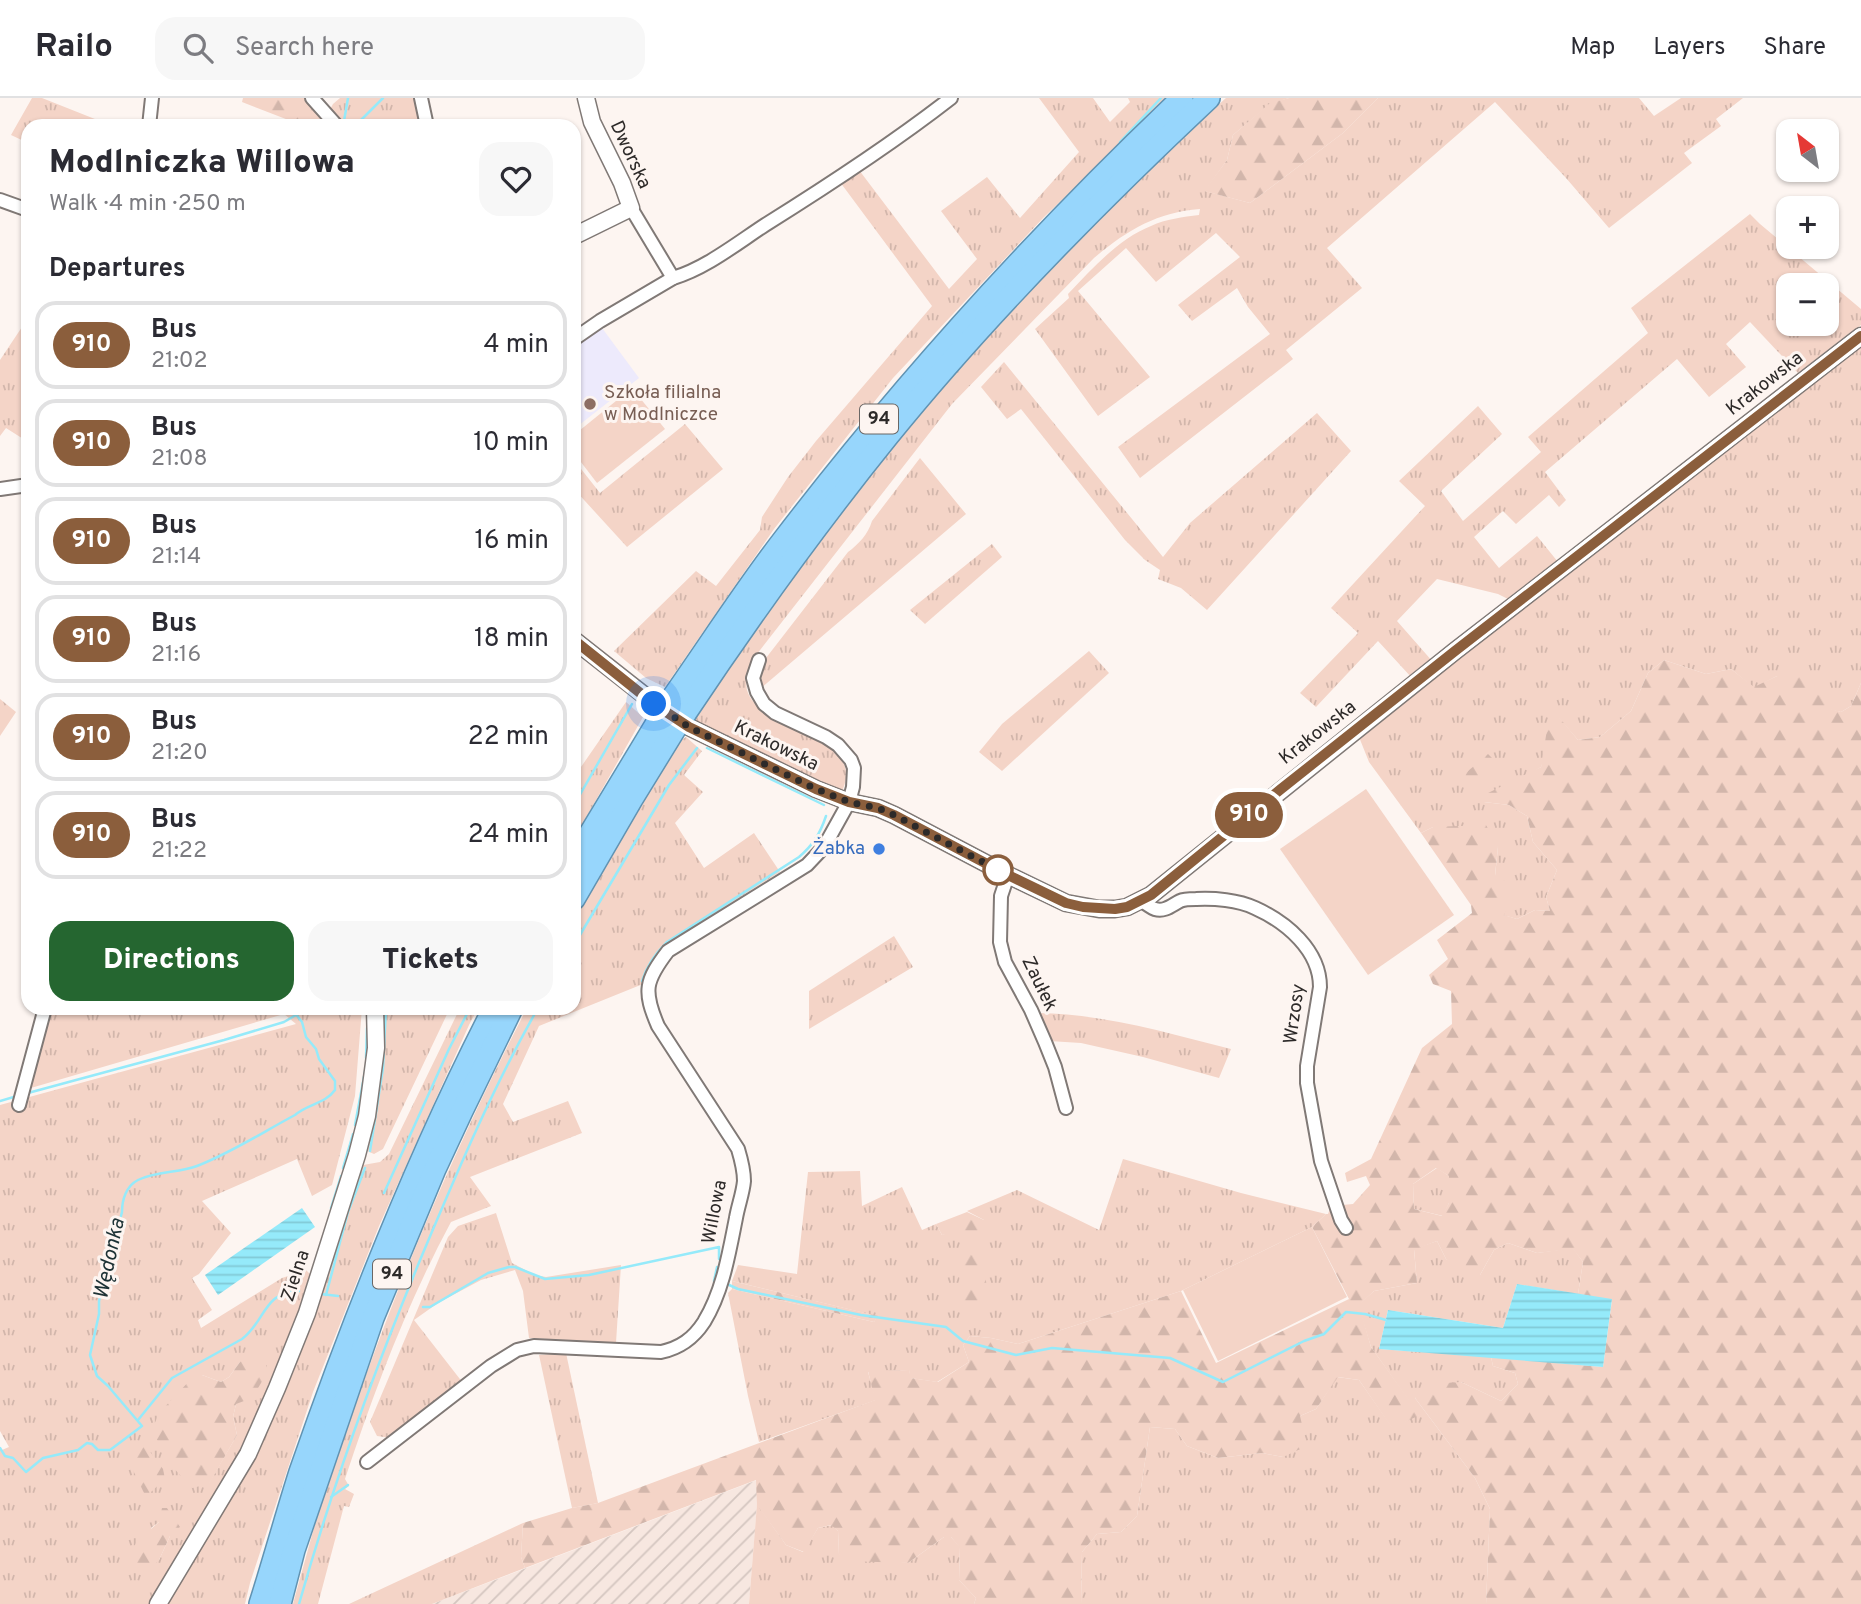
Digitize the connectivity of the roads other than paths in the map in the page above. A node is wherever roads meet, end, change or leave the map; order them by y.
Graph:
1 (152, 98) edge
2 (312, 98) edge
3 (422, 98) edge
4 (586, 98) edge
5 (951, 98) edge
6 (1182, 98) edge
7 (1209, 98) edge
8 (150, 119) edge
9 (331, 119) edge
10 (426, 119) edge
11 (0, 200) edge
12 (21, 208) edge
13 (631, 208) junction
14 (581, 233) edge
15 (673, 278) junction
16 (581, 334) edge
17 (1861, 336) edge
18 (21, 486) edge
19 (0, 489) edge
20 (581, 646) edge
21 (759, 660) dead end
22 (672, 717) junction
23 (849, 802) junction
24 (581, 850) edge
25 (1008, 875) junction
26 (1170, 879) junction
27 (581, 887) edge
28 (1141, 900) junction
29 (1183, 900) junction
30 (43, 1015) edge
31 (376, 1015) edge
32 (491, 1015) edge
33 (509, 1015) edge
34 (19, 1105) dead end
35 (1066, 1108) dead end
36 (1346, 1228) dead end
37 (367, 1462) dead end
38 (158, 1604) edge
39 (260, 1604) edge
40 (280, 1604) edge

1 - 8 street
2 - 9 street
3 - 10 street
4 - 13 street, Dworska
5 - 15 street
6 - 22 highway, 94
7 - 22 highway, 94
11 - 12 street
13 - 14 street, Dworska
13 - 15 street
15 - 16 street
17 - 26 street, Krakowska
18 - 19 street
20 - 23 street, Krakowska
21 - 23 street
22 - 24 highway, 94
22 - 27 highway, 94
23 - 25 street, Krakowska
23 - 37 street, Willowa
25 - 28 street, Krakowska
25 - 35 street, Zaułek
26 - 28 street, Krakowska
26 - 29 street
28 - 29 street, Wrzosy
29 - 36 street, Wrzosy
30 - 34 street
31 - 38 street, Zielna
32 - 39 highway, 94
33 - 40 highway, 94

